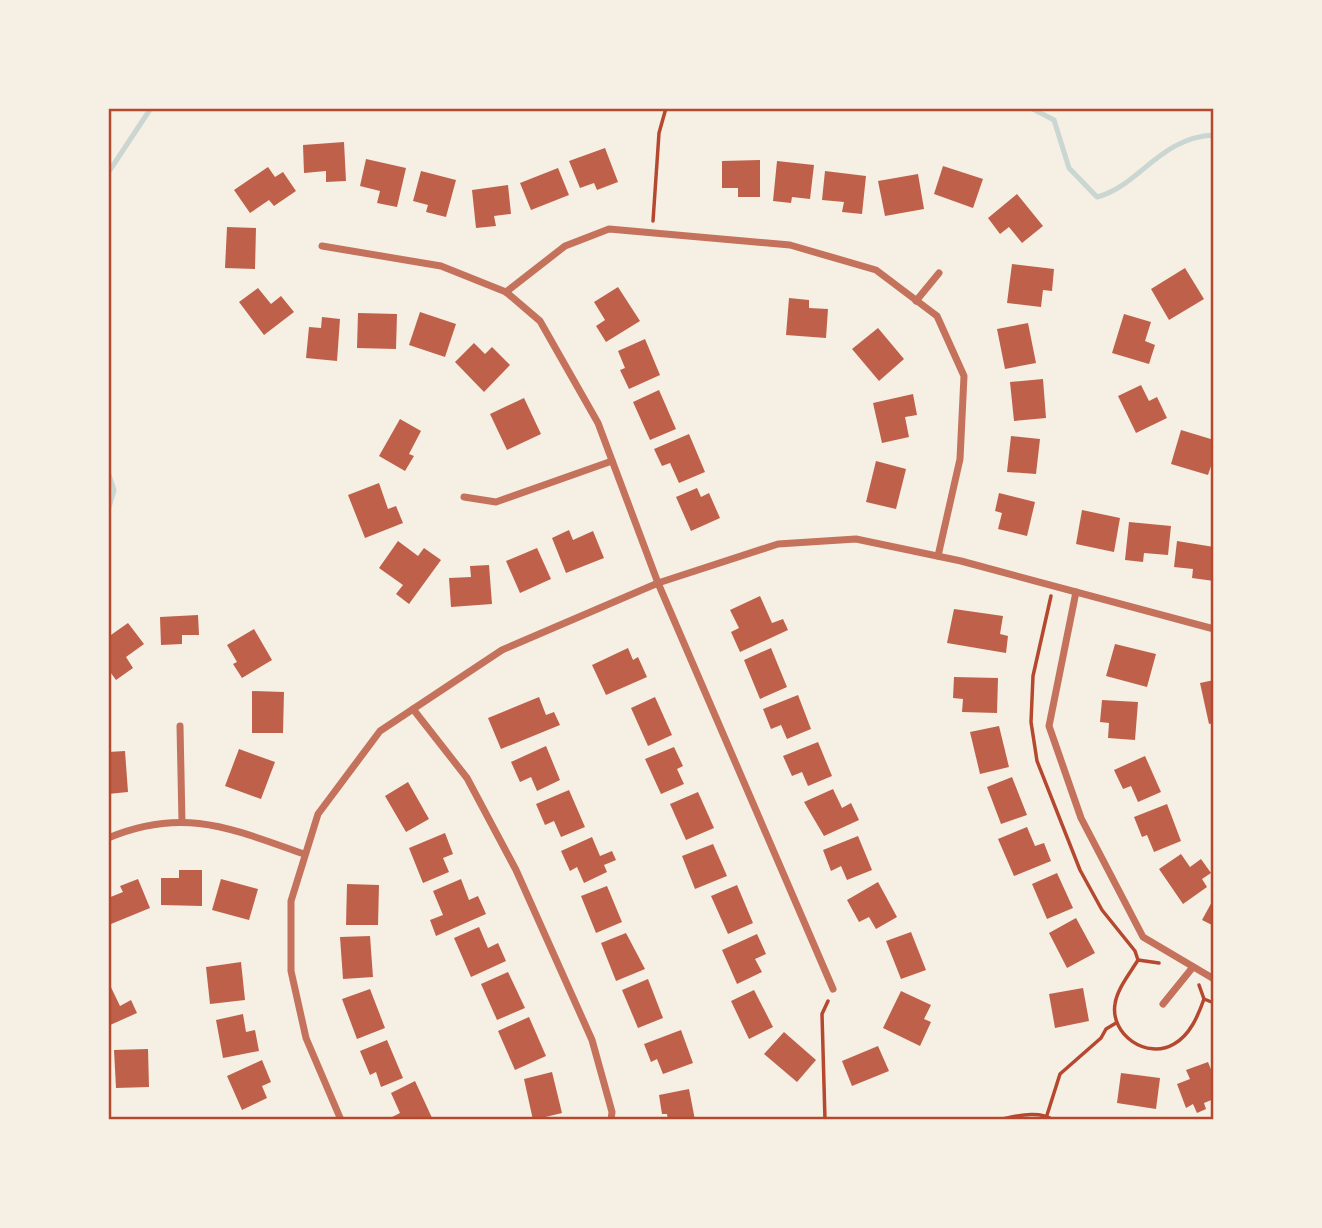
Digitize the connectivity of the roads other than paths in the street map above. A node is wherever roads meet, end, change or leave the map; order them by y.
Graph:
1 (322, 246) dead end
2 (939, 273) dead end
3 (506, 292) junction
4 (916, 301) junction
5 (612, 461) junction
6 (464, 497) dead end
7 (938, 556) junction
8 (658, 583) junction
9 (1076, 592) junction
10 (1213, 629) edge
11 (413, 709) junction
12 (180, 726) dead end
13 (182, 822) junction
14 (108, 838) edge
15 (304, 854) junction
16 (1194, 967) junction
17 (1213, 979) edge
18 (833, 989) road end
19 (1163, 1004) dead end
20 (341, 1119) edge
21 (611, 1119) edge

1 - 3 street
2 - 4 street
3 - 4 street
3 - 5 street
4 - 7 street
5 - 6 street
5 - 8 street
7 - 8 street
7 - 9 street
8 - 11 street
8 - 18 street
9 - 10 street
9 - 16 street
11 - 15 street
11 - 21 street
12 - 13 street
13 - 14 street
13 - 15 street
15 - 20 street
16 - 17 street
16 - 19 street

